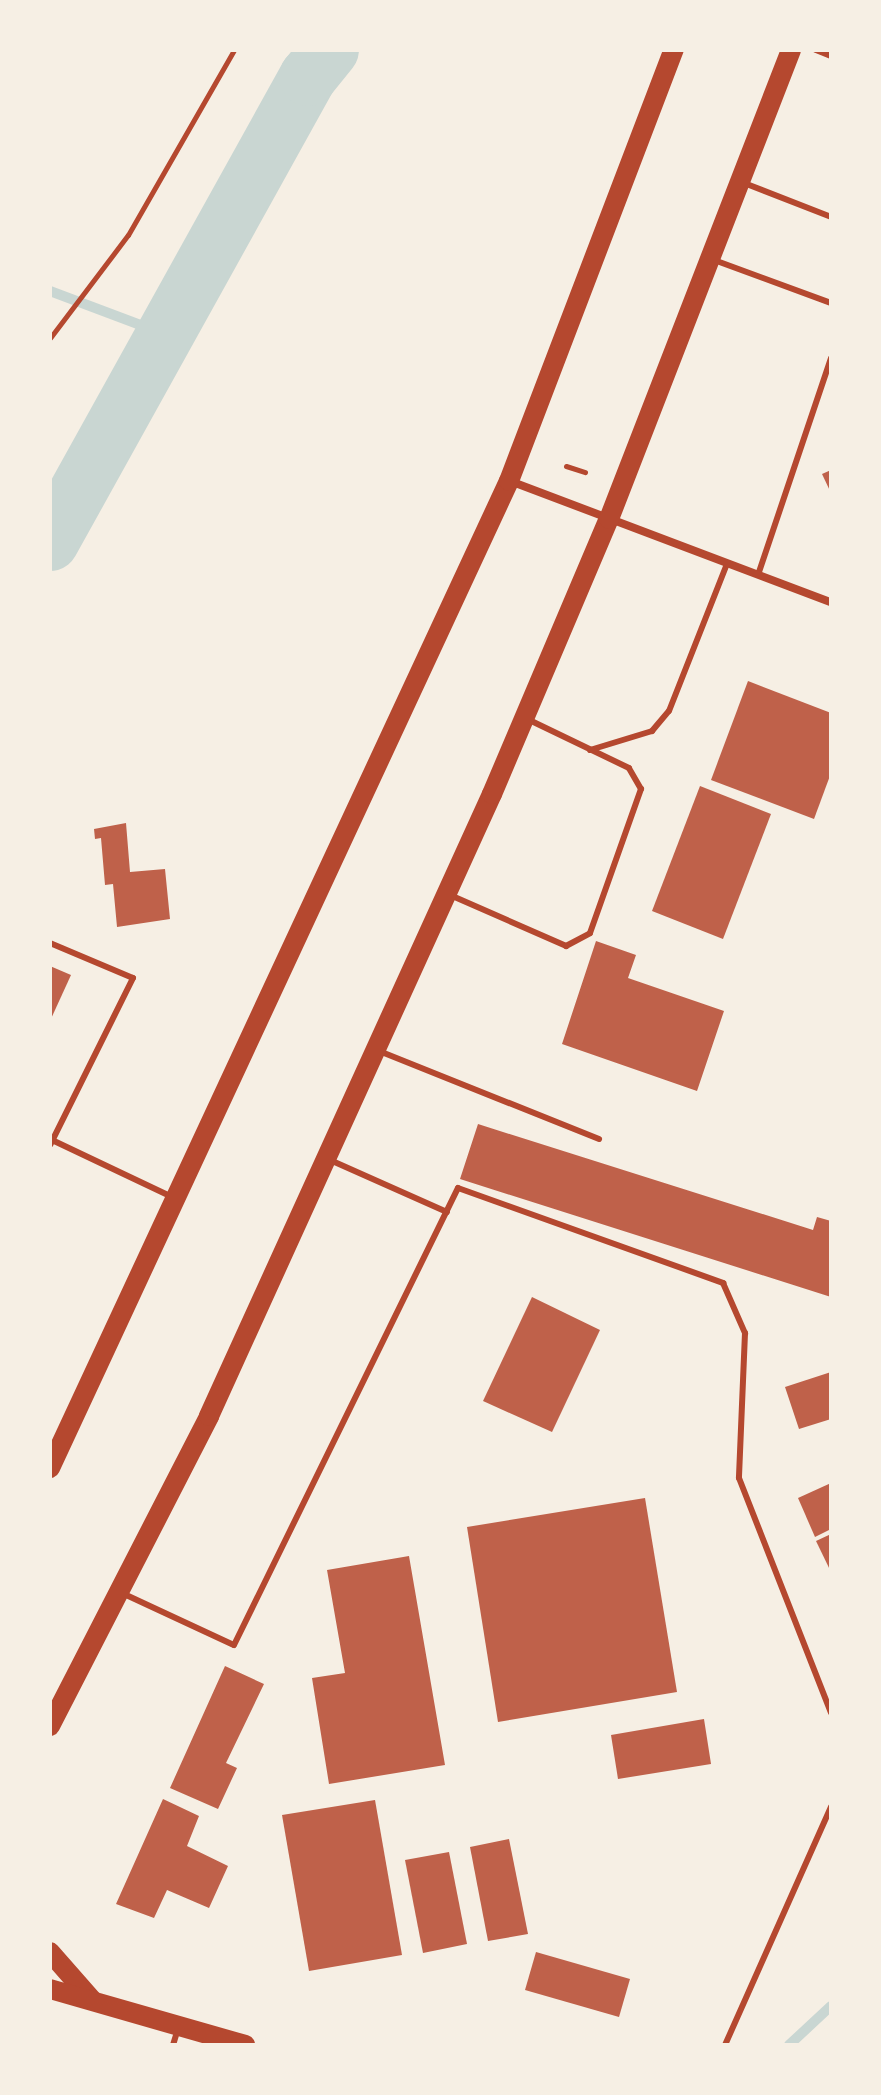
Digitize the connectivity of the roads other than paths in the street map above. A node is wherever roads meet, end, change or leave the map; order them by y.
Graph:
1 (674, 50) edge
2 (791, 50) edge
3 (816, 50) edge
4 (831, 56) edge
5 (740, 182) junction
6 (831, 217) edge
7 (711, 259) junction
8 (831, 303) edge
9 (831, 358) edge
10 (509, 481) junction
11 (609, 519) junction
12 (727, 564) junction
13 (758, 575) junction
14 (831, 602) edge
15 (524, 718) junction
16 (590, 750) junction
17 (446, 894) junction
18 (50, 943) edge
19 (375, 1050) junction
20 (599, 1139) dead end
21 (51, 1143) edge
22 (326, 1158) junction
23 (176, 1198) junction
24 (447, 1212) junction
25 (50, 1468) edge
26 (119, 1592) junction
27 (831, 1713) edge
28 (50, 1726) edge
29 (831, 1807) edge
30 (50, 1952) edge
31 (50, 1989) edge
32 (95, 2003) junction
33 (176, 2036) edge
34 (245, 2045) edge
35 (725, 2045) edge

1 - 10 main road
2 - 5 main road
3 - 4 lane
5 - 6 lane
5 - 7 main road
7 - 8 lane
7 - 11 main road
9 - 13 lane
10 - 11 street
10 - 23 main road
11 - 12 street
11 - 15 main road
12 - 13 street
12 - 16 lane
13 - 14 street
15 - 16 lane
15 - 17 main road
16 - 17 lane
17 - 19 main road
18 - 21 lane
19 - 20 lane
19 - 22 main road
21 - 23 lane
22 - 24 lane
22 - 26 main road
23 - 25 main road
24 - 26 lane
24 - 27 lane
26 - 28 main road
29 - 35 lane
30 - 32 main road
31 - 32 main road
32 - 33 main road
33 - 34 main road

